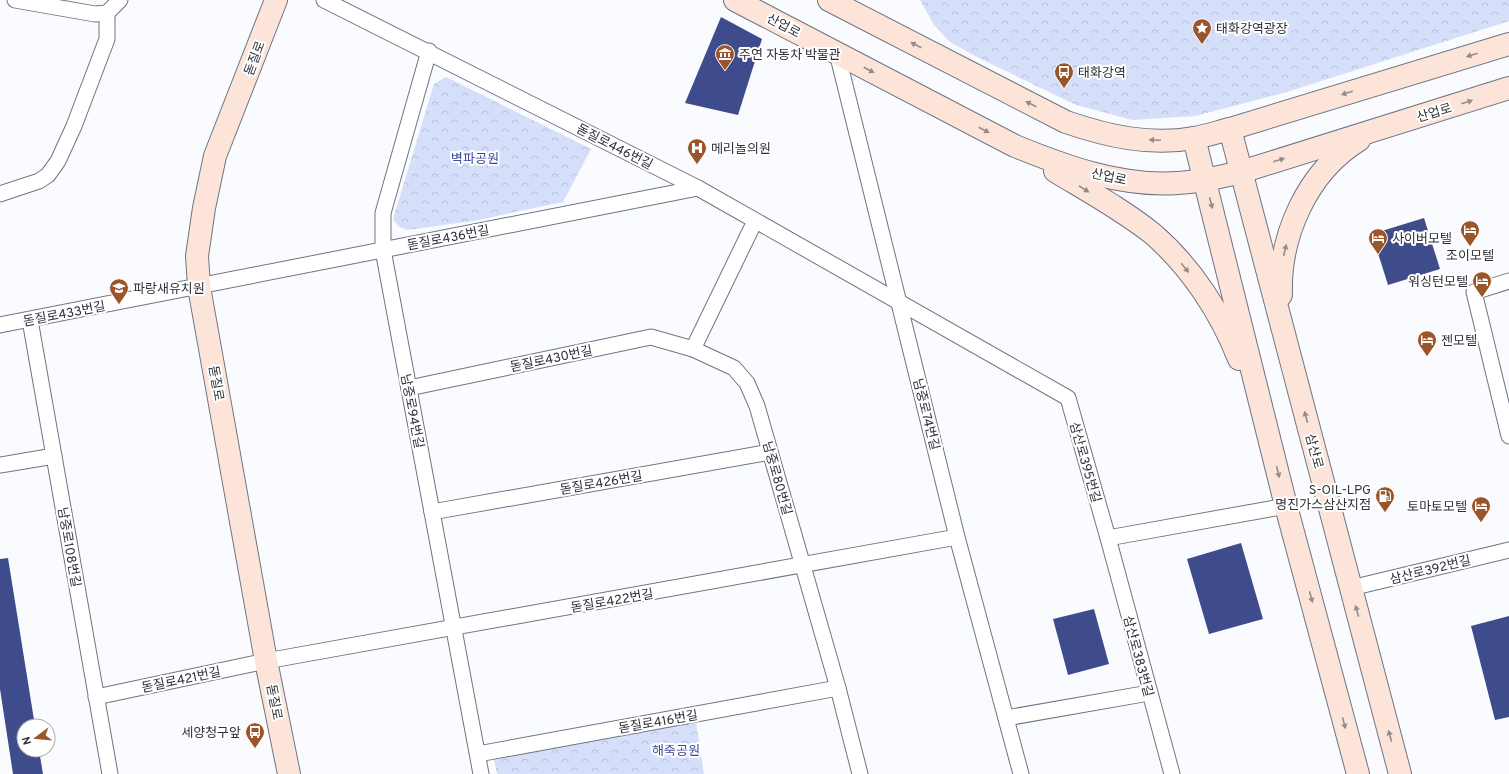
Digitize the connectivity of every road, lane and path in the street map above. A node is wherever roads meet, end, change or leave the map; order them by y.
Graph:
1 (15, 0) edge
2 (120, 0) edge
3 (276, 0) edge
4 (324, 0) edge
5 (735, 0) edge
6 (829, 0) edge
7 (107, 13) junction
8 (1509, 44) edge
9 (429, 51) junction
10 (837, 53) junction
11 (1509, 88) edge
12 (1230, 129) junction
13 (1376, 130) junction
14 (1194, 138) junction
15 (1015, 146) junction
16 (1241, 172) junction
17 (1205, 180) junction
18 (698, 188) junction
19 (0, 194) edge
20 (755, 221) junction
21 (383, 250) junction
22 (1509, 281) edge
23 (199, 287) junction
24 (900, 302) junction
25 (30, 320) junction
26 (0, 324) edge
27 (1283, 331) junction
28 (693, 349) junction
29 (409, 388) junction
30 (1268, 434) junction
31 (1509, 436) edge
32 (770, 452) junction
33 (54, 456) junction
34 (0, 465) edge
35 (1286, 506) junction
36 (432, 512) junction
37 (957, 536) junction
38 (1108, 538) junction
39 (1509, 550) edge
40 (803, 565) junction
41 (1351, 588) junction
42 (454, 628) junction
43 (266, 660) junction
44 (838, 688) junction
45 (1149, 693) junction
46 (96, 697) junction
47 (1006, 718) junction
48 (478, 754) junction
49 (110, 774) edge
50 (289, 774) edge
51 (481, 774) edge
52 (860, 774) edge
53 (1021, 774) edge
54 (1172, 774) edge
55 (1358, 774) edge
56 (1400, 774) edge

1 - 7 street
2 - 7 street
3 - 23 main road, 돋질로
4 - 9 street, 돋질로446번길
5 - 10 main road, 산업로
14 -> 6 main road
7 - 19 street
8 -> 12 main road
9 - 18 street, 돋질로446번길
9 - 21 street, 남중로94번길
10 -> 15 main road, 산업로
10 - 24 street, 남중로74번길
13 -> 11 main road, 산업로
12 - 14 main road
12 - 16 main road, 삼산로
16 -> 13 main road, 산업로
27 -> 13 main road
14 - 17 main road
15 - 17 main road, 산업로
15 -> 30 main road
16 - 17 main road, 산업로
16 - 27 main road, 삼산로
17 -> 30 main road
18 - 20 street, 돋질로446번길
18 - 21 street, 돋질로436번길
20 - 24 street, 돋질로446번길
20 - 28 street
21 - 23 street, 돋질로436번길
21 - 29 street, 남중로94번길
22 - 31 street
23 - 25 street, 돋질로433번길
23 - 43 main road, 돋질로
24 - 37 street, 남중로74번길
24 - 38 street, 삼산로395번길
25 - 26 street, 돋질로433번길
25 - 33 street, 남중로108번길
41 -> 27 main road, 삼산로
28 - 29 street, 돋질로430번길
28 - 32 street, 남중로80번길
29 - 36 street, 남중로94번길
30 -> 35 main road
32 - 36 street, 돋질로426번길
32 - 40 street, 남중로80번길
33 - 34 street
33 - 46 street, 남중로108번길
35 - 38 street
35 -> 55 main road
36 - 42 street, 남중로94번길
37 - 40 street, 돋질로422번길
37 - 47 street, 남중로74번길
38 - 45 street, 삼산로383번길
39 - 41 street, 삼산로392번길
40 - 42 street, 돋질로422번길
40 - 44 street, 남중로80번길
56 -> 41 main road, 삼산로
42 - 43 street, 돋질로422번길
42 - 48 street, 남중로94번길
43 - 46 street, 돋질로421번길
43 - 50 main road, 돋질로
44 - 48 street, 돋질로416번길
44 - 52 street, 남중로80번길
45 - 47 street
45 - 54 street, 삼산로383번길
46 - 49 street, 남중로108번길
47 - 53 street, 남중로74번길
48 - 51 street, 남중로94번길

